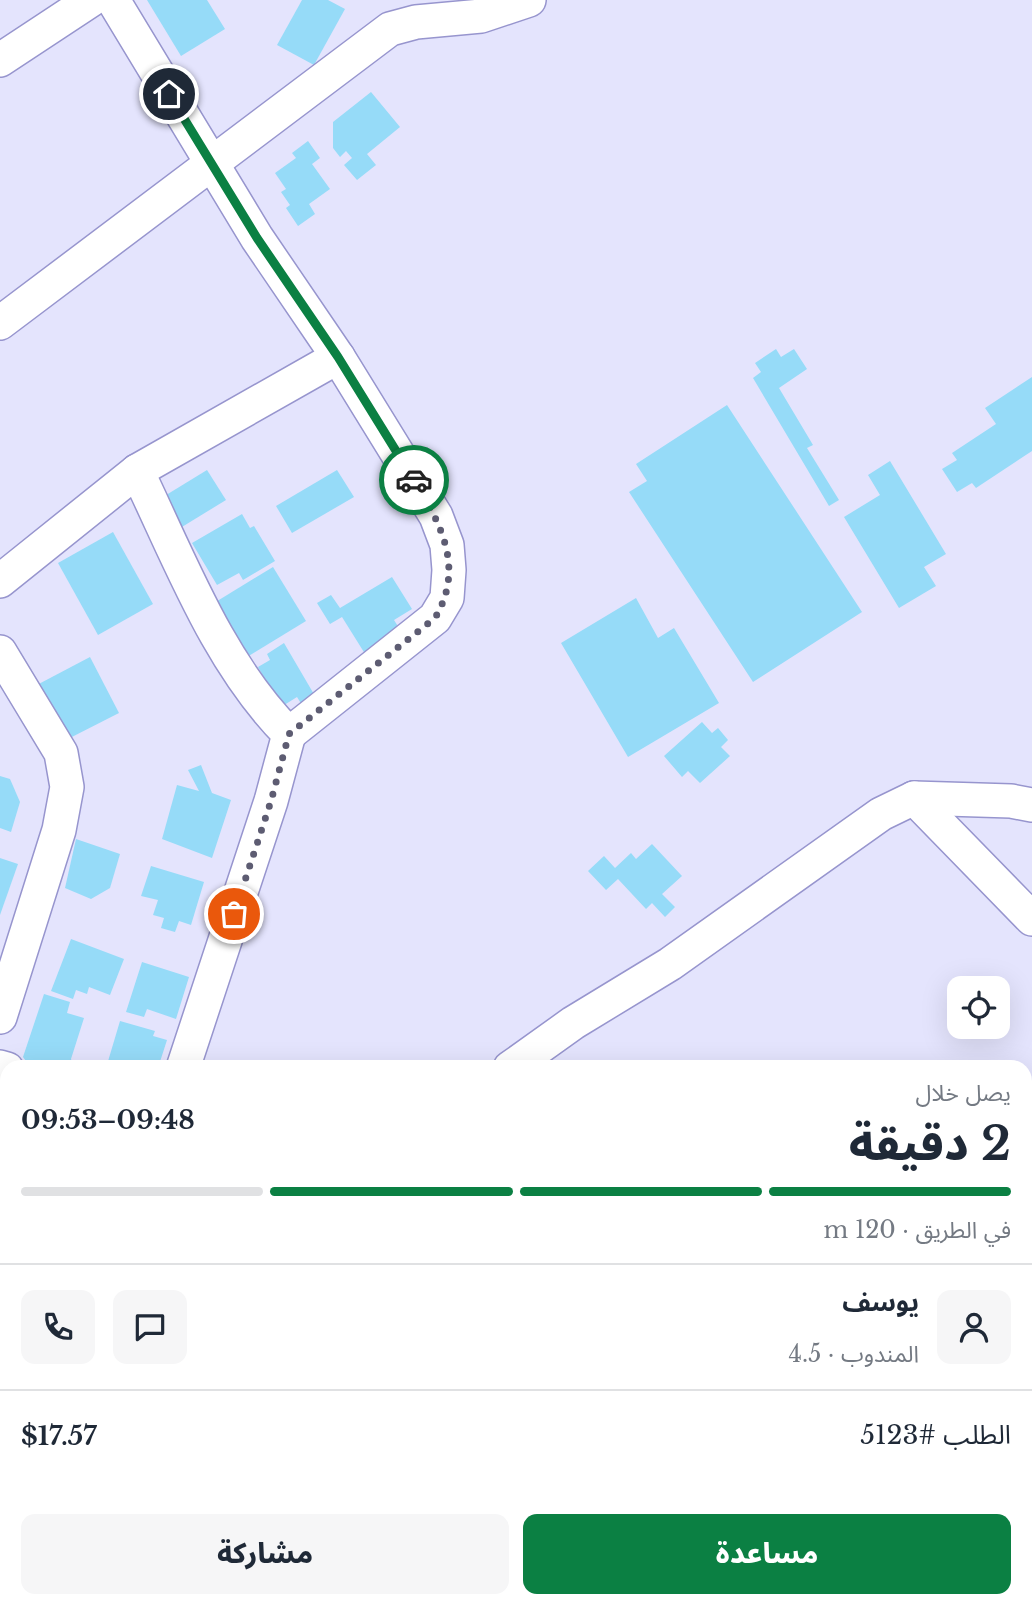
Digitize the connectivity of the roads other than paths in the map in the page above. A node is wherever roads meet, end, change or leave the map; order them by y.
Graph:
1 (91, 0) edge
2 (113, 0) edge
3 (529, 0) edge
4 (409, 11) edge
5 (0, 60) edge
6 (211, 164) junction
7 (0, 323) edge
8 (338, 357) junction
9 (137, 471) junction
10 (0, 581) edge
11 (0, 652) edge
12 (289, 734) junction
13 (914, 798) junction
14 (1032, 805) edge
15 (1032, 919) edge
16 (0, 1017) edge
17 (186, 1060) edge
18 (521, 1060) edge

1 - 5 street
2 - 6 street
3 - 4 street
4 - 6 street
6 - 7 street
6 - 8 street
8 - 9 street
8 - 12 street
9 - 10 street
9 - 12 street
11 - 16 street
12 - 17 street
13 - 14 street
13 - 15 street
13 - 18 street

